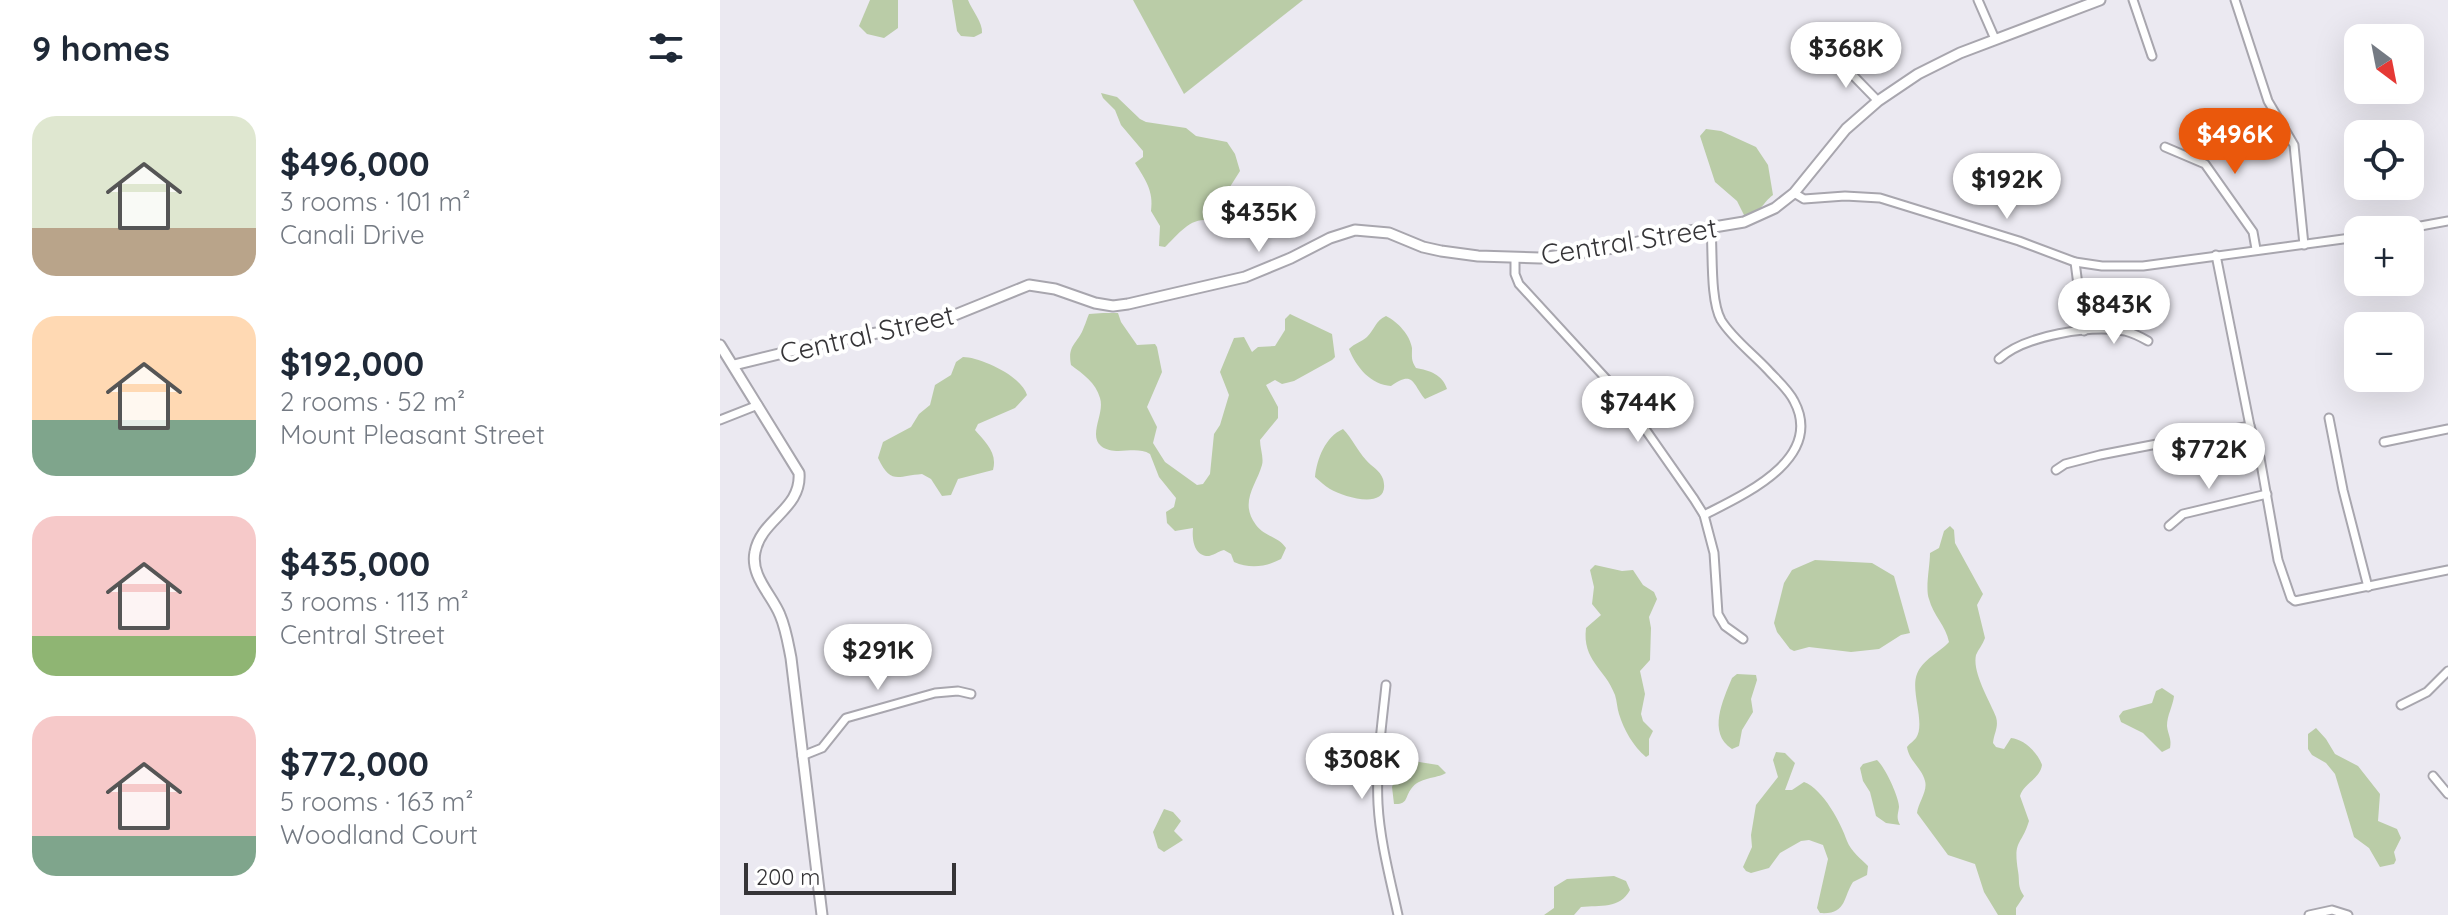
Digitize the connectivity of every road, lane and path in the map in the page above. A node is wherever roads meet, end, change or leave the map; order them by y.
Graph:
1 (1978, 0) edge
2 (2100, 0) edge
3 (2133, 0) edge
4 (2235, 0) edge
5 (1995, 39) junction
6 (2152, 56) dead end
7 (1836, 58) dead end
8 (1878, 101) junction
9 (2165, 147) dead end
10 (1794, 193) junction
11 (2448, 221) edge
12 (2424, 225) edge
13 (1711, 229) junction
14 (2344, 239) edge
15 (2304, 245) junction
16 (2256, 249) junction
17 (2216, 255) junction
18 (1515, 257) junction
19 (2075, 262) junction
20 (2084, 331) junction
21 (2148, 341) dead end
22 (720, 345) edge
23 (1999, 359) dead end
24 (734, 365) junction
25 (758, 405) junction
26 (2329, 418) dead end
27 (720, 420) edge
28 (2250, 426) junction
29 (2448, 429) edge
30 (2384, 442) dead end
31 (2056, 470) dead end
32 (2267, 494) junction
33 (1704, 515) junction
34 (2169, 526) dead end
35 (2448, 570) edge
36 (2368, 587) junction
37 (1743, 639) dead end
38 (2448, 671) edge
39 (1386, 685) dead end
40 (971, 694) dead end
41 (2401, 705) dead end
42 (802, 756) junction
43 (2433, 776) dead end
44 (2448, 794) edge
45 (822, 915) edge
46 (1398, 915) edge
47 (2309, 915) edge
48 (2348, 915) edge

1 - 5 street
2 - 5 street, Central Street
3 - 6 street
4 - 15 street
5 - 8 street, Central Street
7 - 8 street
8 - 10 street, Central Street
9 - 16 street
10 - 13 street, Central Street
10 - 19 street
11 - 12 street
13 - 18 street, Central Street
13 - 33 street
14 - 15 street
15 - 16 street
16 - 17 street
17 - 19 street
17 - 28 street
18 - 24 street, Central Street
18 - 33 street
19 - 20 street
20 - 21 street
20 - 23 street
22 - 24 street
24 - 25 street
25 - 27 street
25 - 42 street
26 - 36 street
28 - 31 street
28 - 32 street
29 - 30 street
32 - 34 street
32 - 36 street
33 - 37 street
35 - 36 street
38 - 41 street
39 - 46 street
40 - 42 street
42 - 45 street
43 - 44 street
47 - 48 street

